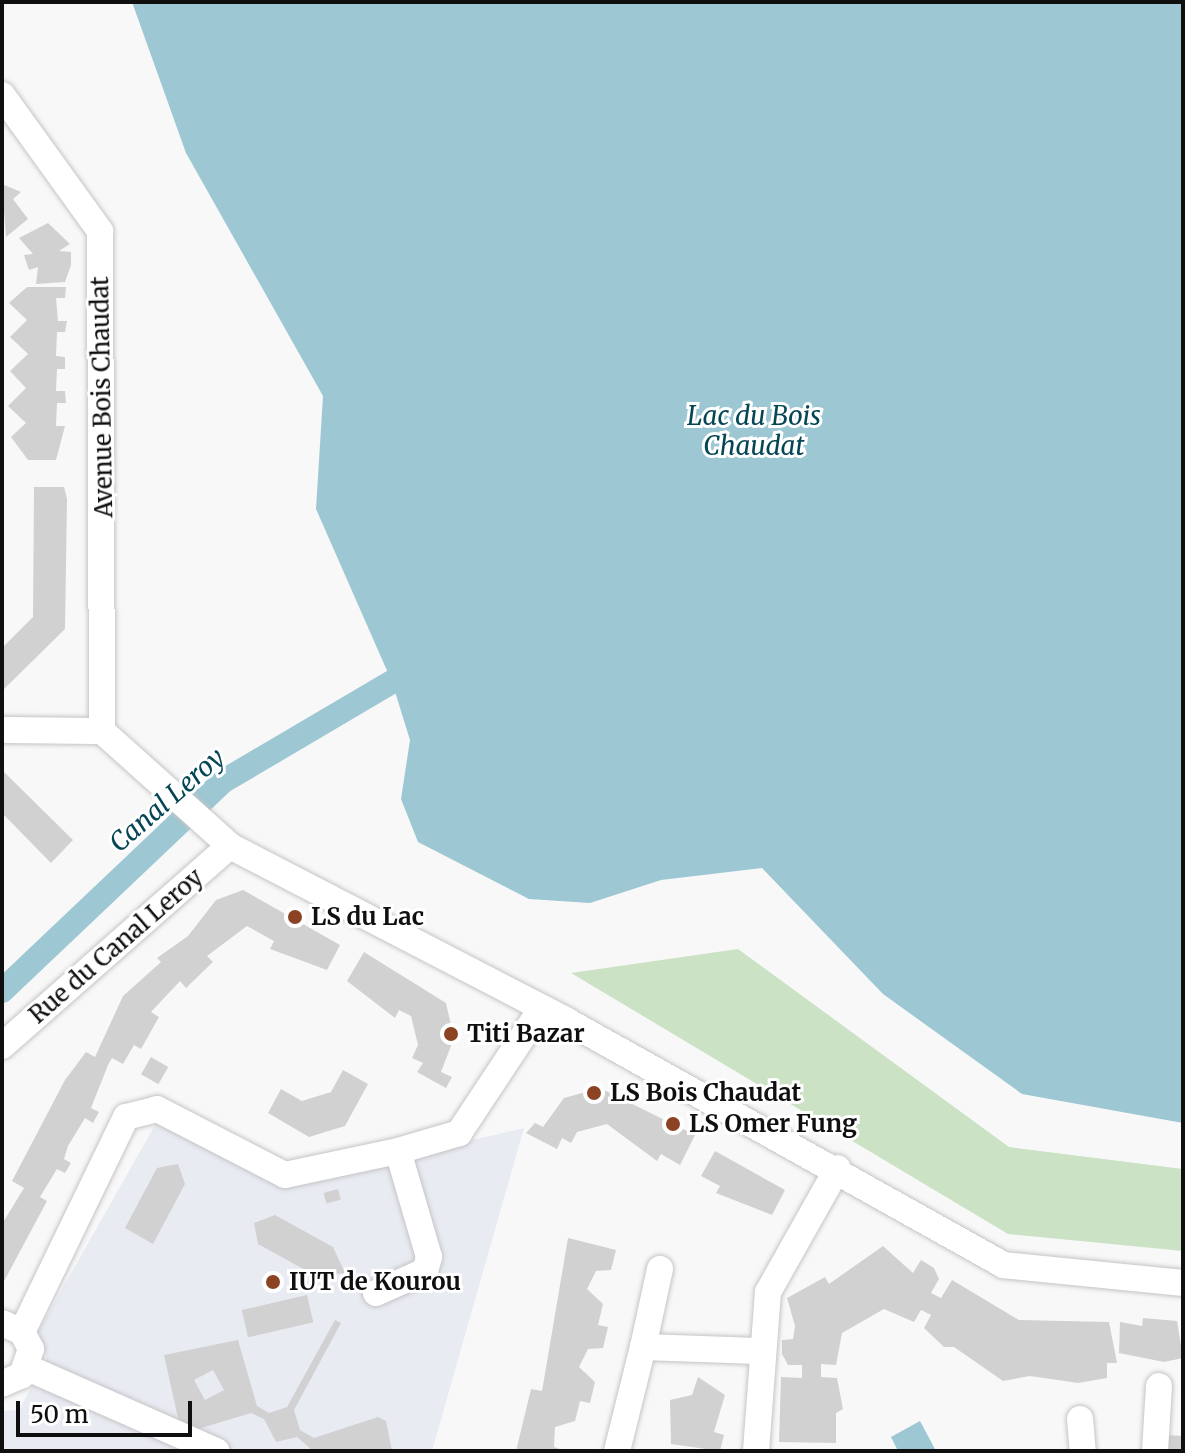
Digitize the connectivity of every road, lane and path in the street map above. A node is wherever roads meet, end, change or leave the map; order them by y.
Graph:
1 (2, 95) edge
2 (2, 730) edge
3 (102, 731) junction
4 (230, 846) junction
5 (541, 1009) junction
6 (2, 1046) edge
7 (398, 1151) junction
8 (838, 1168) junction
9 (660, 1269) dead end
10 (1183, 1283) edge
11 (376, 1293) dead end
12 (12, 1327) edge
13 (643, 1347) junction
14 (759, 1351) junction
15 (28, 1368) junction
16 (2, 1384) edge
17 (1159, 1386) dead end
18 (1080, 1419) dead end
19 (216, 1451) edge
20 (617, 1451) edge
21 (756, 1451) edge
22 (1083, 1451) edge
23 (1155, 1451) edge

1 - 3 street, Avenue Bois Chaudat
2 - 3 street
3 - 4 street
4 - 5 street
4 - 6 street, Rue du Canal Leroy
5 - 7 street
5 - 8 street
7 - 11 street
7 - 12 street
8 - 10 street
8 - 14 street
9 - 13 street
12 - 15 street
13 - 14 street
13 - 20 street
14 - 21 street
15 - 16 street
15 - 19 street
17 - 23 street
18 - 22 street

